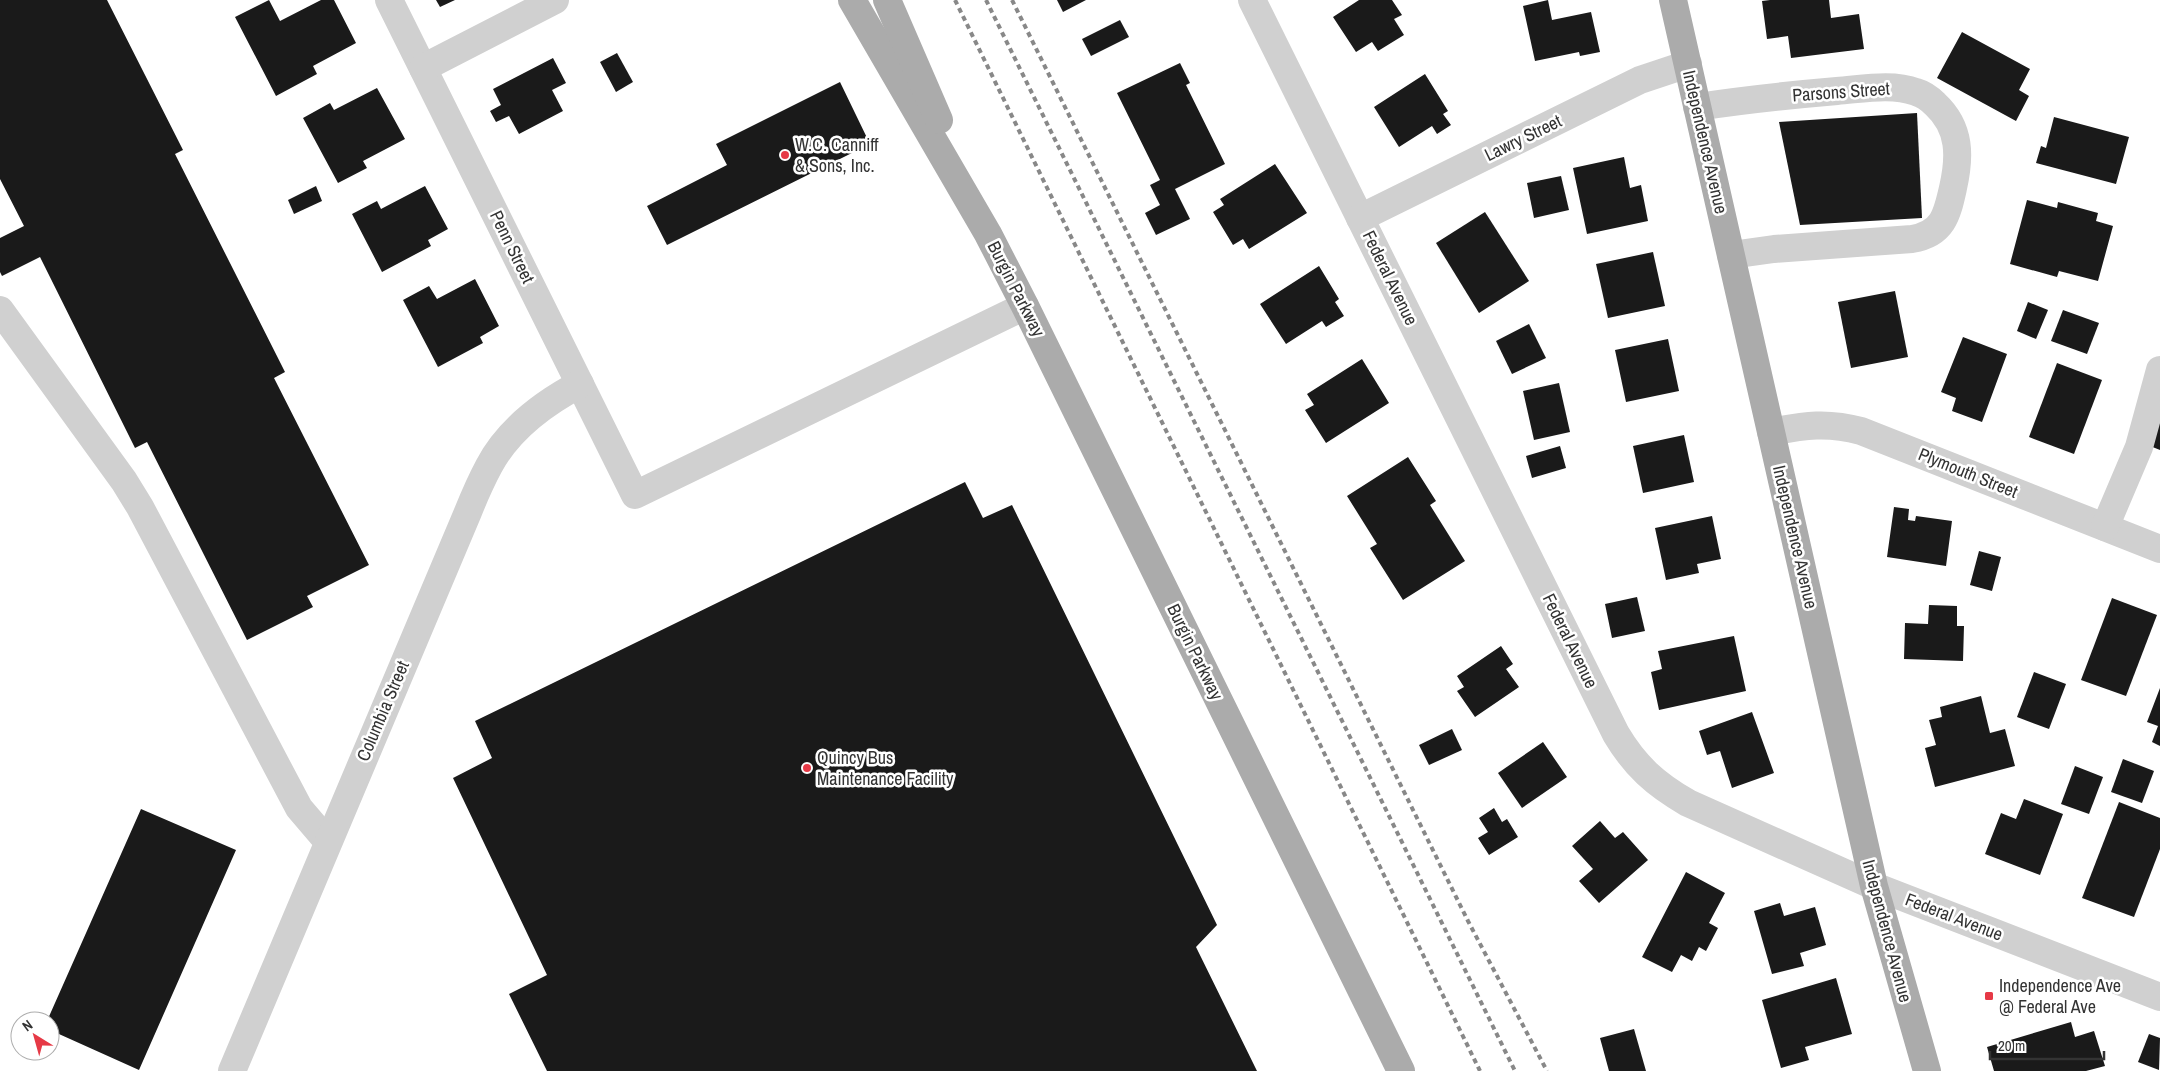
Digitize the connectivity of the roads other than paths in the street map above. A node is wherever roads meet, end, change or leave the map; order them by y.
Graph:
1 (389, 0) edge
2 (555, 0) edge
3 (852, 0) edge
4 (887, 0) edge
5 (1252, 0) edge
6 (1673, 0) edge
7 (1688, 64) junction
8 (423, 68) junction
9 (1698, 107) junction
10 (1360, 218) junction
11 (988, 234) junction
12 (1731, 255) junction
13 (1026, 306) junction
14 (0, 310) edge
15 (2160, 370) edge
16 (580, 384) junction
17 (1771, 432) junction
18 (2105, 527) junction
19 (2160, 549) edge
20 (328, 842) junction
21 (1874, 886) junction
22 (2160, 997) edge
23 (232, 1071) edge
24 (1401, 1071) edge
25 (1926, 1071) edge

1 - 8 street, Penn Street
2 - 8 street
3 - 11 main road, Burgin Parkway
4 - 11 main road, Burgin Parkway
5 - 10 street, Federal Avenue
6 - 7 main road, Independence Avenue
7 - 9 main road, Independence Avenue
7 - 10 street, Lawry Street
8 - 16 street, Penn Street
9 - 12 main road, Independence Avenue
9 - 12 street, Parsons Street
10 - 21 street, Federal Avenue
11 - 13 main road, Burgin Parkway
12 - 17 main road, Independence Avenue
13 - 16 street, Penn Street
13 - 24 main road, Burgin Parkway
14 - 20 street
15 - 18 street
16 - 20 street, Columbia Street
17 - 18 street, Plymouth Street
17 - 21 main road, Independence Avenue
18 - 19 street, Plymouth Street
20 - 23 street, Columbia Street
21 - 22 street, Federal Avenue
21 - 25 main road, Independence Avenue

